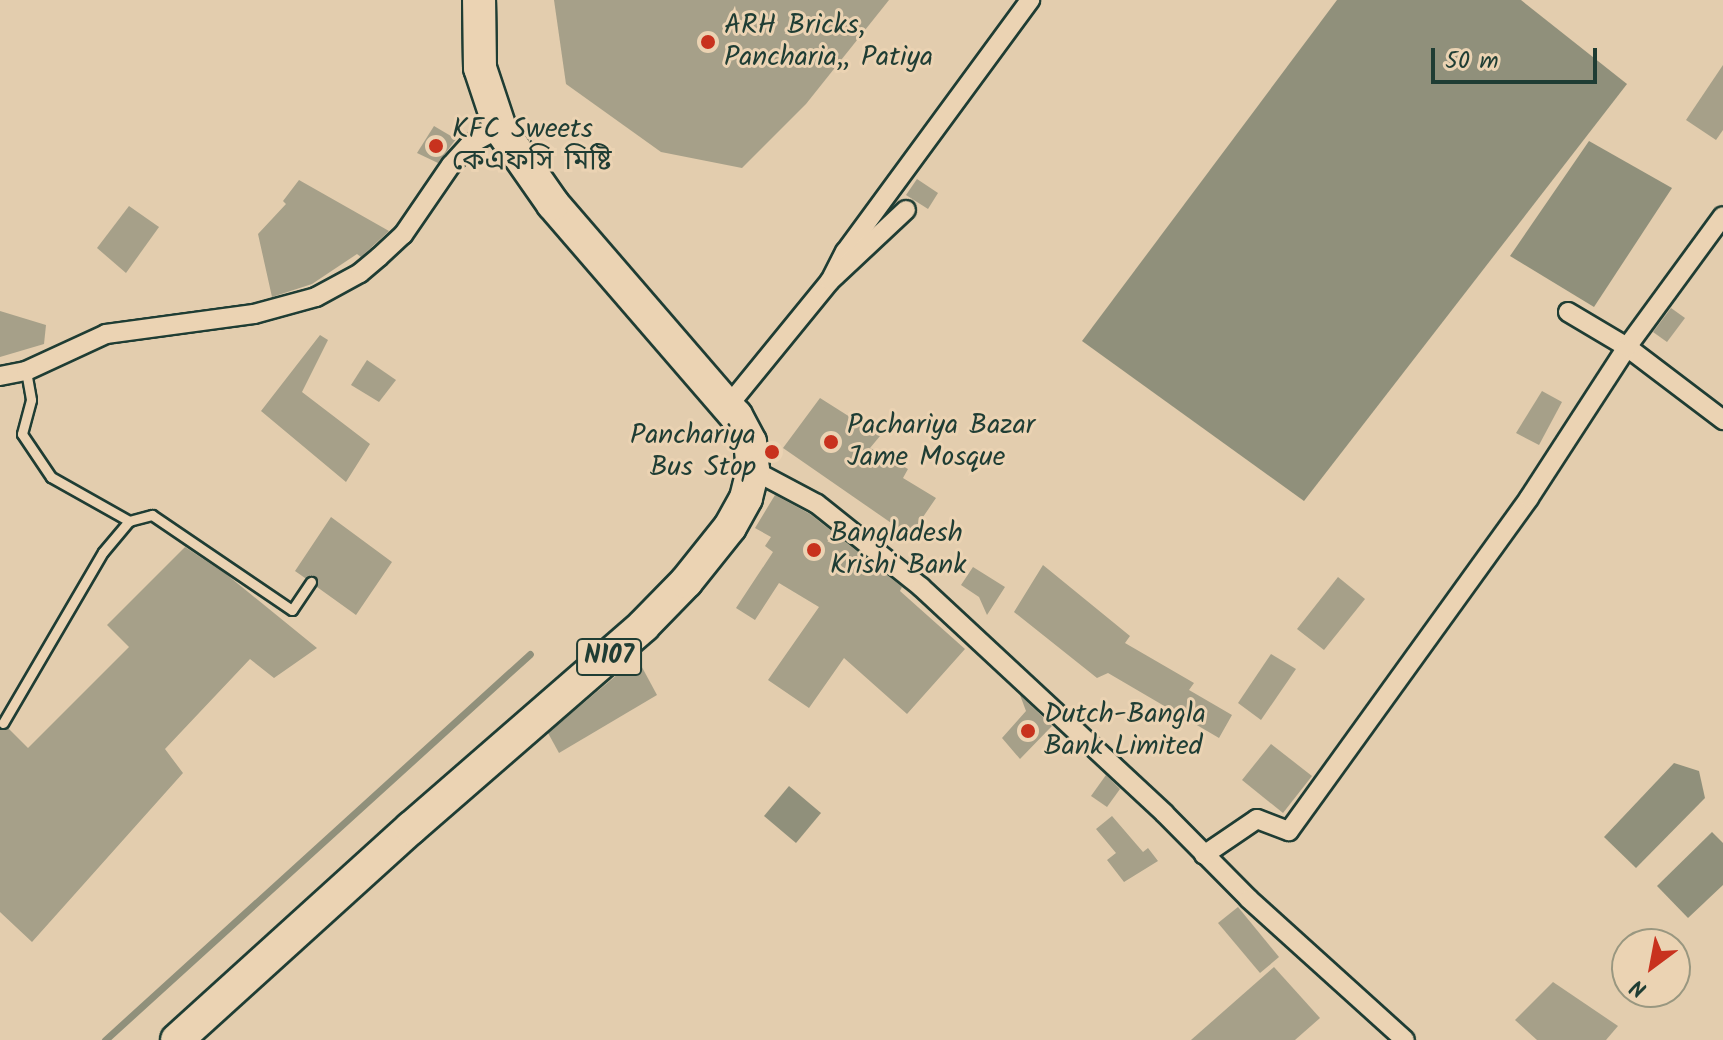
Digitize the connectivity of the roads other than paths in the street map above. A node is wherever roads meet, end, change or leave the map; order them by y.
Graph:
1 (479, 0) edge
2 (1030, 0) edge
3 (500, 128) junction
4 (906, 210) dead end
5 (1723, 216) edge
6 (830, 281) junction
7 (1568, 312) dead end
8 (1627, 347) junction
9 (26, 371) junction
10 (0, 376) edge
11 (728, 406) junction
12 (1723, 420) edge
13 (753, 470) junction
14 (129, 521) junction
15 (311, 582) dead end
16 (3, 723) dead end
17 (1204, 855) junction
18 (177, 1040) edge
19 (1405, 1040) edge

1 - 3 highway
2 - 6 street
3 - 9 street
3 - 11 highway
4 - 6 street
5 - 8 street
6 - 11 street
7 - 8 street
8 - 12 street
8 - 17 street
9 - 10 street
9 - 14 lane
11 - 13 highway
13 - 17 street
13 - 18 highway, N107
14 - 15 lane
14 - 16 lane
17 - 19 street

